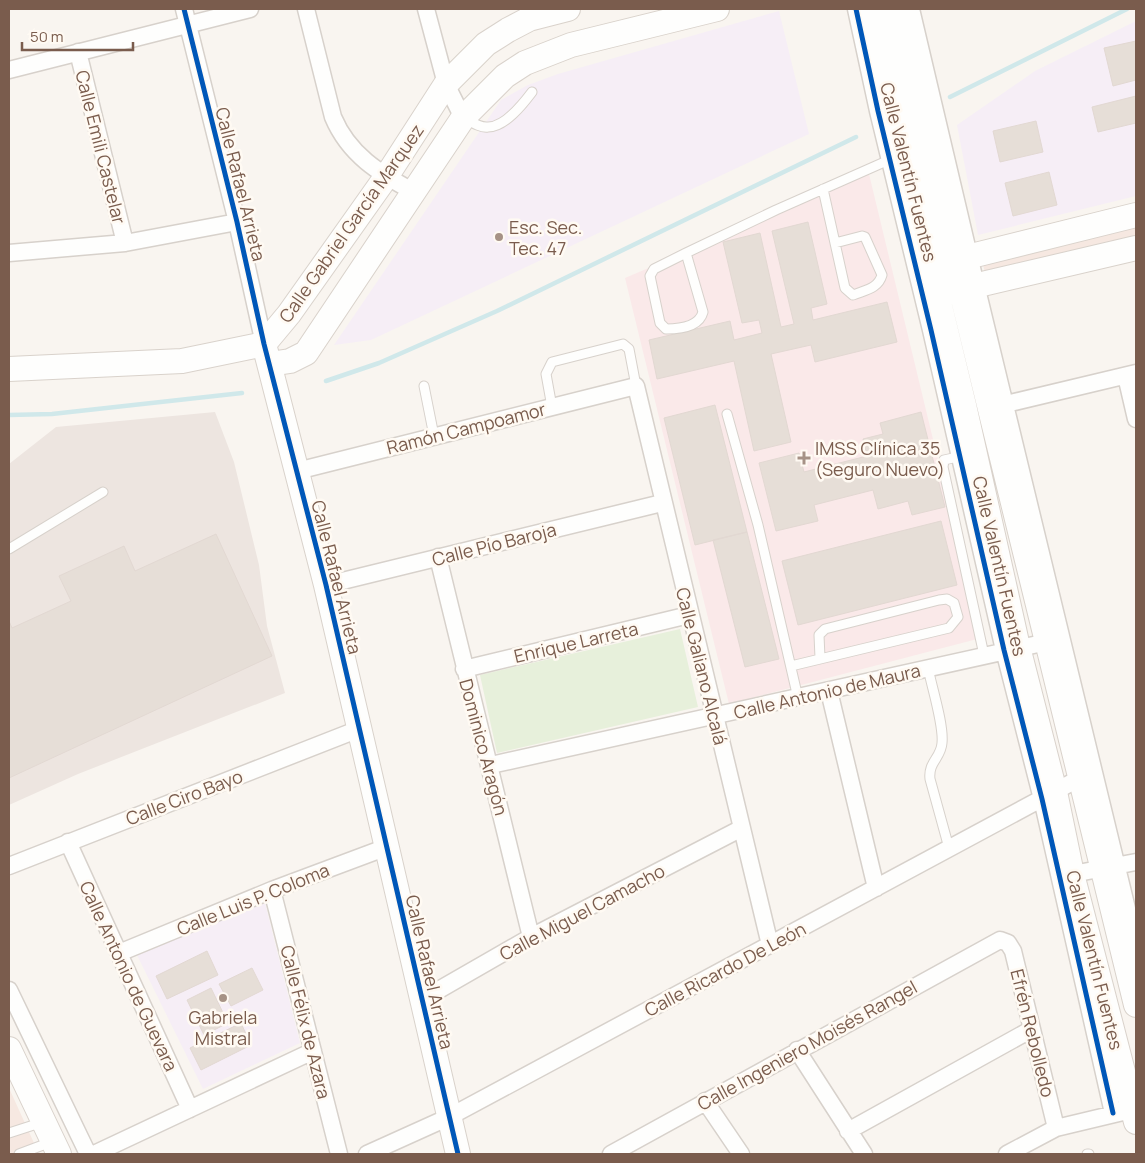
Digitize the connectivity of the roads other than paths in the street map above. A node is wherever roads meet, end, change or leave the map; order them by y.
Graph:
1 (250, 9) edge
2 (306, 9) edge
3 (426, 9) edge
4 (568, 9) edge
5 (717, 9) edge
6 (887, 12) edge
7 (186, 17) edge
8 (78, 52) junction
9 (9, 70) edge
10 (446, 84) junction
11 (532, 92) dead end
12 (463, 118) junction
13 (893, 153) junction
14 (386, 177) junction
15 (823, 189) junction
16 (414, 192) junction
17 (1136, 215) edge
18 (237, 222) junction
19 (835, 242) junction
20 (125, 243) junction
21 (1136, 248) edge
22 (9, 253) edge
23 (686, 253) junction
24 (943, 263) junction
25 (968, 287) junction
26 (930, 296) junction
27 (267, 354) junction
28 (9, 369) edge
29 (1131, 374) edge
30 (424, 386) dead end
31 (636, 386) junction
32 (1006, 404) junction
33 (552, 407) junction
34 (727, 414) dead end
35 (1136, 420) edge
36 (434, 436) junction
37 (982, 452) junction
38 (297, 470) junction
39 (103, 492) dead end
40 (1030, 501) junction
41 (662, 503) junction
42 (1020, 534) junction
43 (9, 549) edge
44 (438, 557) junction
45 (326, 585) junction
46 (689, 615) junction
47 (1047, 642) junction
48 (1011, 648) junction
49 (984, 655) junction
50 (820, 658) junction
51 (791, 666) junction
52 (928, 668) junction
53 (464, 669) junction
54 (829, 691) junction
55 (798, 698) junction
56 (714, 716) junction
57 (359, 729) junction
58 (491, 765) junction
59 (1080, 778) junction
60 (1048, 795) junction
61 (742, 828) junction
62 (68, 842) junction
63 (387, 847) junction
64 (949, 848) junction
65 (1136, 862) edge
66 (9, 866) edge
67 (1110, 867) junction
68 (1065, 875) junction
69 (876, 888) junction
70 (272, 890) junction
71 (531, 937) junction
72 (1004, 940) joint
73 (770, 944) junction
74 (1136, 946) edge
75 (119, 953) junction
76 (9, 990) edge
77 (423, 999) junction
78 (1136, 1005) edge
79 (1032, 1029) junction
80 (9, 1049) edge
81 (797, 1050) junction
82 (313, 1051) junction
83 (705, 1101) junction
84 (190, 1109) junction
85 (1128, 1115) edge
86 (449, 1117) junction
87 (1056, 1128) junction
88 (848, 1131) junction
89 (9, 1134) edge
90 (52, 1139) edge
91 (621, 1152) edge
92 (19, 1154) edge
93 (88, 1154) edge
94 (94, 1154) edge
95 (340, 1154) edge
96 (368, 1154) edge
97 (458, 1154) edge
98 (741, 1154) edge
99 (864, 1154) edge
100 (1007, 1154) edge

1 - 7 street
2 - 14 street
3 - 10 street
4 - 10 street, Calle Gabriel García Marquez
5 - 12 street, Calle Gabriel García Marquez
6 - 13 street, Calle Valentín Fuentes
6 - 24 street, Calle Valentín Fuentes
7 - 8 street
7 - 18 street, Calle Rafael Arrieta
8 - 9 street
8 - 20 street, Calle Emili Castelar
10 - 12 street
10 - 14 street, Calle Gabriel García Marquez
11 - 12 lane
12 - 16 street, Calle Gabriel García Marquez
13 - 15 lane
13 - 24 street, Calle Valentín Fuentes
14 - 16 street
14 - 27 street, Calle Gabriel García Marquez
15 - 19 lane
15 - 23 lane
16 - 27 street, Calle Gabriel García Marquez
17 - 24 street
18 - 20 street
18 - 27 street, Calle Rafael Arrieta
19 - 19 lane
20 - 22 street
21 - 25 street
23 - 23 lane
24 - 25 street, Calle Valentín Fuentes
24 - 26 street, Calle Valentín Fuentes
25 - 26 street
25 - 32 street
25 - 37 street, Calle Valentín Fuentes
26 - 37 street, Calle Valentín Fuentes
27 - 28 street, Calle Gabriel García Marquez
27 - 38 street, Calle Rafael Arrieta
29 - 32 street
29 - 35 street
30 - 36 lane
31 - 33 street, Ramón Campoamor
31 - 33 lane
31 - 41 street, Calle Galiano Alcalá
32 - 40 street
33 - 36 street, Ramón Campoamor
34 - 51 lane
36 - 38 street, Ramón Campoamor
37 - 42 street, Calle Valentín Fuentes
37 - 48 street, Calle Valentín Fuentes
37 - 49 lane
38 - 45 street, Calle Rafael Arrieta
39 - 43 lane
40 - 42 street
40 - 67 street
41 - 44 street, Calle Pío Baroja
41 - 46 street, Calle Galiano Alcalá
42 - 47 street, Calle Valentín Fuentes
44 - 45 street, Calle Pío Baroja
44 - 53 street, Dominico Aragón
45 - 57 street, Calle Rafael Arrieta
46 - 53 street, Enrique Larreta
46 - 56 street, Calle Galiano Alcalá
47 - 48 street, Calle Antonio de Maura
47 - 59 street, Calle Valentín Fuentes
48 - 49 street, Calle Antonio de Maura
48 - 60 street, Calle Valentín Fuentes
49 - 52 street, Calle Antonio de Maura
50 - 50 lane
50 - 51 lane
51 - 55 lane
52 - 54 street, Calle Antonio de Maura
52 - 64 lane
53 - 58 street, Dominico Aragón
54 - 55 street, Calle Antonio de Maura
54 - 69 street
55 - 56 street, Calle Antonio de Maura
56 - 58 street, Calle Antonio de Maura
56 - 61 street, Calle Galiano Alcalá
57 - 62 street, Calle Ciro Bayo
57 - 63 street, Calle Rafael Arrieta
58 - 71 street, Dominico Aragón
59 - 60 street, Calle Ricardo De León
59 - 67 street, Calle Valentín Fuentes
60 - 64 street, Calle Ricardo De León
60 - 68 street, Calle Valentín Fuentes
61 - 71 street, Calle Miguel Camacho
61 - 73 street, Calle Galiano Alcalá
62 - 66 street, Calle Ciro Bayo
62 - 75 street, Calle Antonio de Guevara
63 - 70 street, Calle Luis P. Coloma
63 - 77 street, Calle Rafael Arrieta
64 - 69 street, Calle Ricardo De León
65 - 67 street
67 - 68 street
67 - 74 street
67 - 78 street, Calle Valentín Fuentes
68 - 85 street, Calle Valentín Fuentes
69 - 73 street, Calle Ricardo De León
70 - 75 street, Calle Luis P. Coloma
70 - 82 street, Calle Félix de Azara
71 - 77 street, Calle Miguel Camacho
72 - 79 street, Efrén Rebolledo
72 - 81 street, Calle Ingeniero Moisés Rangel
73 - 86 street, Calle Ricardo De León
75 - 84 street, Calle Antonio de Guevara
76 - 93 street
77 - 86 street, Calle Rafael Arrieta
79 - 87 street, Efrén Rebolledo
79 - 88 street
80 - 90 street
81 - 83 street, Calle Ingeniero Moisés Rangel
81 - 88 street
82 - 84 street
82 - 95 street, Calle Félix de Azara
83 - 91 street, Calle Ingeniero Moisés Rangel
83 - 98 street
84 - 94 street
85 - 87 street
86 - 96 street, Calle Ricardo De León
86 - 97 street, Calle Rafael Arrieta
87 - 100 street
88 - 99 street
89 - 90 lane
90 - 92 lane

